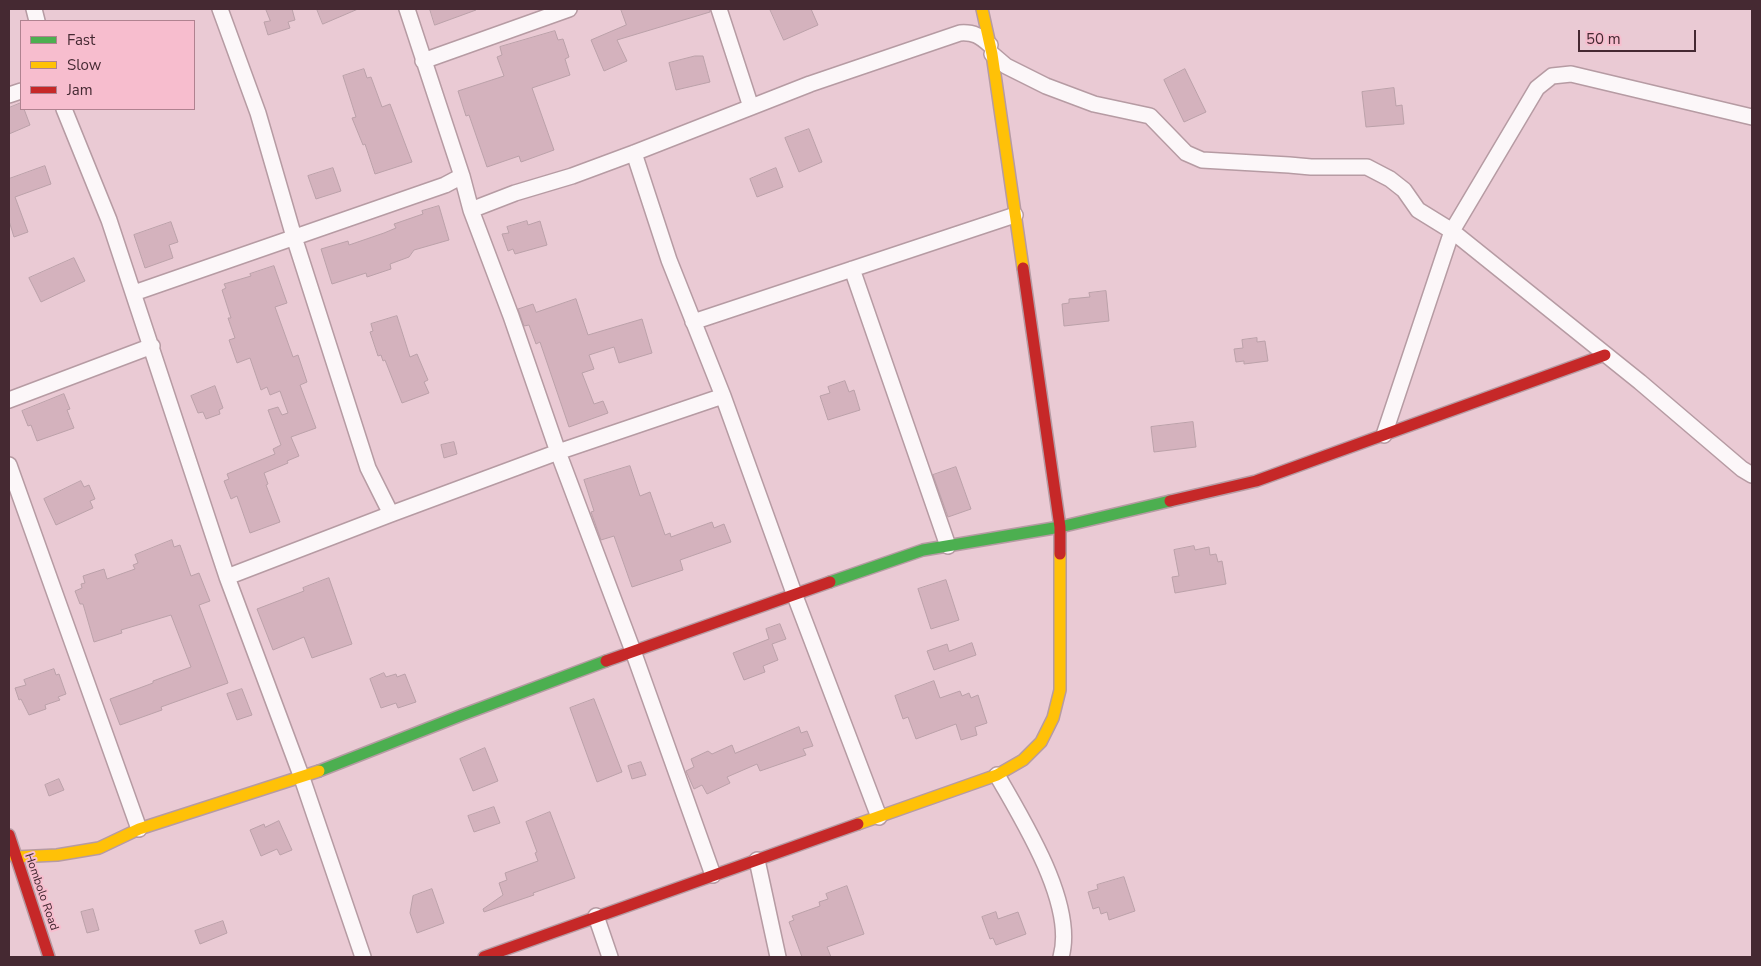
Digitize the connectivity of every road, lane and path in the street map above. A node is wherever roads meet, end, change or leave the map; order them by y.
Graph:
1 (220, 9) edge
2 (407, 9) edge
3 (569, 9) edge
4 (719, 9) edge
5 (982, 9) edge
6 (991, 50) junction
7 (424, 61) junction
8 (751, 107) junction
9 (64, 110) edge
10 (1752, 117) edge
11 (634, 153) junction
12 (462, 176) junction
13 (471, 210) junction
14 (1015, 215) junction
15 (1452, 231) junction
16 (294, 237) junction
17 (852, 269) junction
18 (134, 293) junction
19 (693, 322) junction
20 (152, 346) junction
21 (1606, 355) junction
22 (723, 396) junction
23 (9, 400) edge
24 (1384, 436) junction
25 (558, 452) junction
26 (9, 465) edge
27 (1752, 475) edge
28 (391, 514) junction
29 (1060, 526) junction
30 (948, 546) junction
31 (227, 577) junction
32 (795, 596) junction
33 (633, 651) junction
34 (997, 775) junction
35 (302, 778) junction
36 (879, 817) junction
37 (139, 829) junction
38 (9, 835) edge
39 (15, 857) junction
40 (757, 860) junction
41 (713, 875) junction
42 (596, 916) junction
43 (49, 957) edge
44 (364, 957) edge
45 (484, 957) edge
46 (610, 957) edge
47 (778, 957) edge
48 (1061, 957) edge

1 - 16 street
2 - 7 street
3 - 7 street
4 - 8 street
5 - 6 street
6 - 8 street
6 - 14 street
6 - 15 street
7 - 12 street
8 - 11 street
9 - 18 street
10 - 15 street
11 - 13 street
11 - 19 street
12 - 13 street
12 - 16 street
13 - 25 street
14 - 17 street
14 - 29 street
15 - 21 street
15 - 24 street
16 - 18 street
16 - 28 street
17 - 19 street
17 - 30 street
18 - 20 street
19 - 22 street
20 - 23 street
20 - 31 street
21 - 24 street
21 - 27 street
22 - 25 street
22 - 32 street
24 - 29 street
25 - 28 street
25 - 33 street
26 - 37 street
28 - 31 street
29 - 30 street
29 - 34 street
30 - 32 street
31 - 35 street
32 - 33 street
32 - 36 street
33 - 35 street
33 - 41 street
34 - 36 street
34 - 48 street
35 - 37 street
35 - 44 street
36 - 40 street
37 - 39 street
38 - 39 street, Hombolo Road
39 - 43 street, Hombolo Road
40 - 41 street
40 - 47 street
41 - 42 street
42 - 45 street
42 - 46 street

